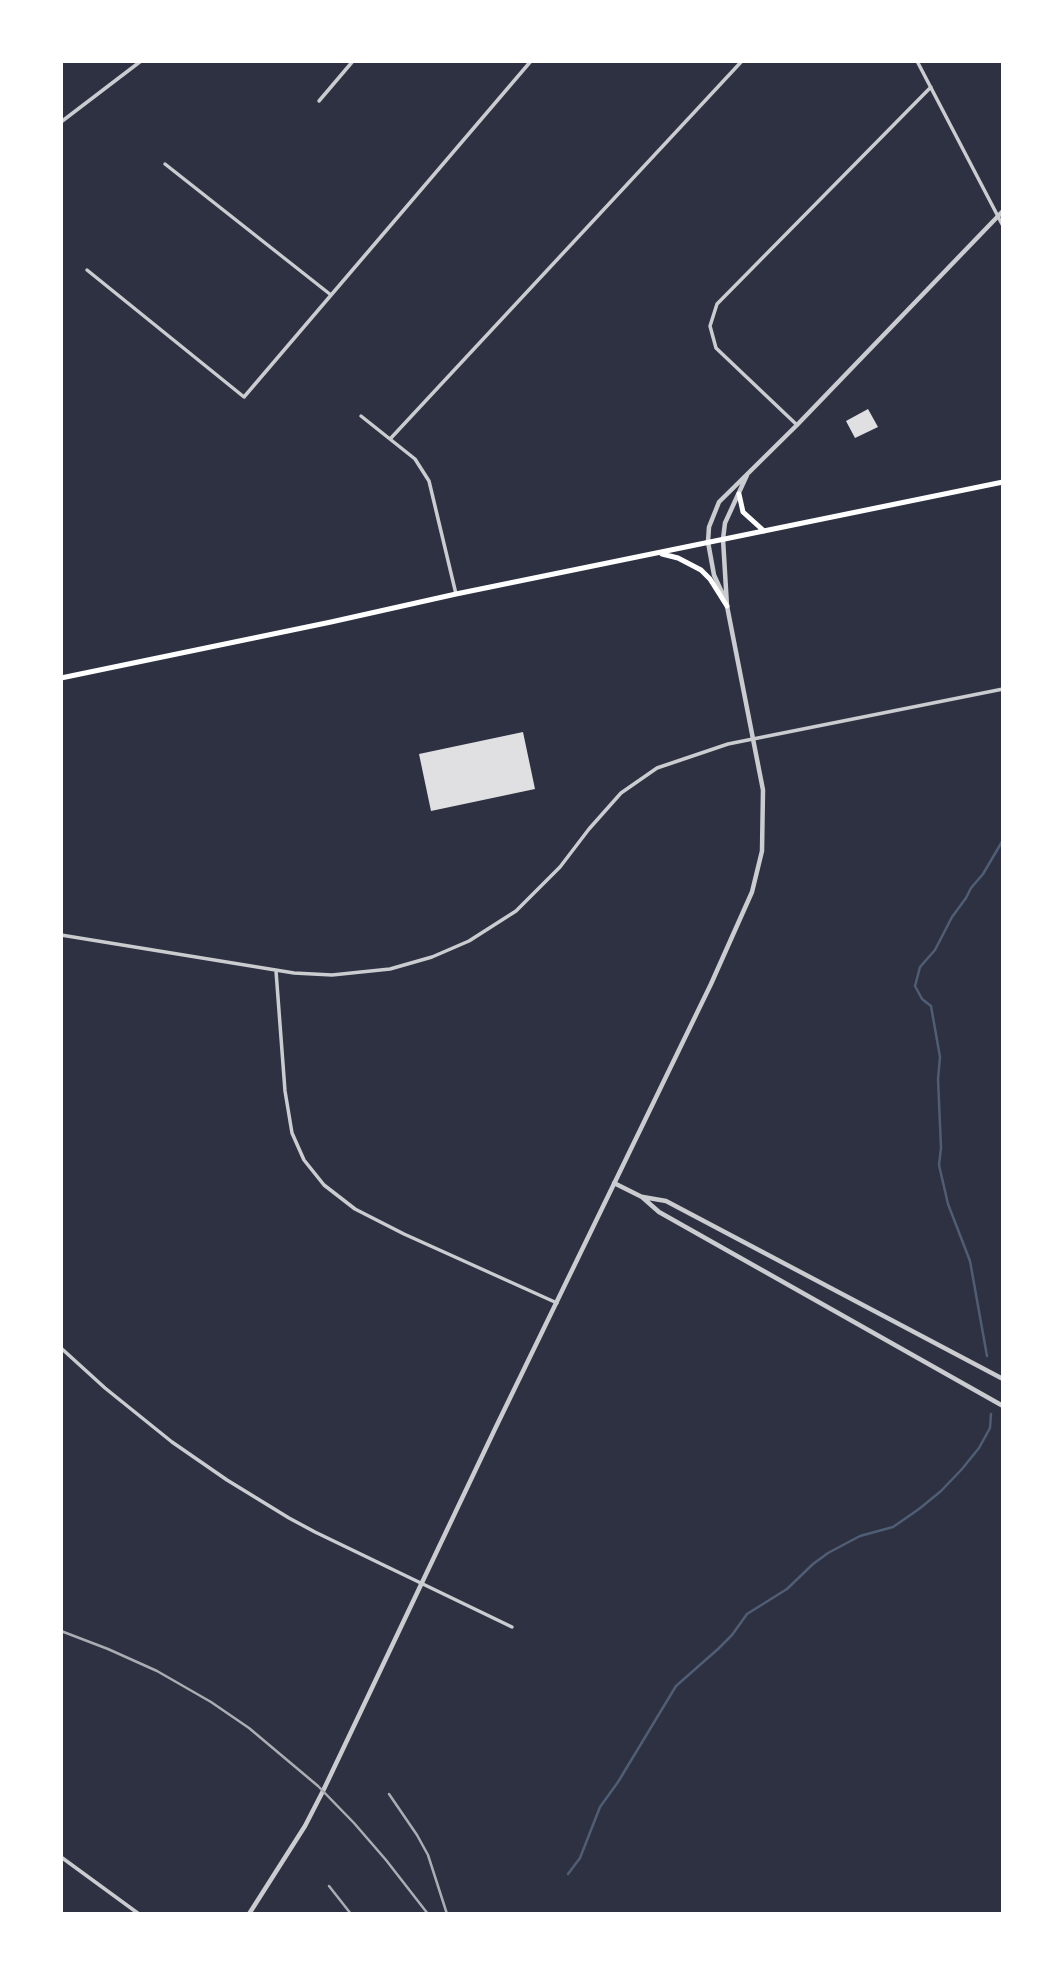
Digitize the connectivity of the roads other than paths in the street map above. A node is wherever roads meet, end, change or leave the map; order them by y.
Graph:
1 (141, 61) edge
2 (353, 61) edge
3 (531, 61) edge
4 (742, 61) edge
5 (917, 61) edge
6 (931, 87) junction
7 (319, 101) dead end
8 (61, 122) edge
9 (165, 164) dead end
10 (1003, 211) edge
11 (998, 216) junction
12 (1003, 226) edge
13 (87, 270) dead end
14 (331, 295) junction
15 (361, 416) dead end
16 (797, 425) junction
17 (391, 438) junction
18 (747, 475) junction
19 (1003, 482) edge
20 (739, 494) junction
21 (764, 531) junction
22 (723, 539) junction
23 (708, 542) junction
24 (659, 553) junction
25 (456, 594) junction
26 (727, 606) junction
27 (61, 678) edge
28 (1003, 689) edge
29 (755, 740) junction
30 (61, 935) edge
31 (276, 971) junction
32 (614, 1183) junction
33 (642, 1197) junction
34 (557, 1303) junction
35 (61, 1348) edge
36 (1003, 1379) edge
37 (1003, 1406) edge
38 (421, 1584) junction
39 (512, 1627) dead end
40 (61, 1857) edge
41 (139, 1914) edge
42 (249, 1914) edge

1 - 8 street
2 - 7 street
3 - 14 street
4 - 17 street
5 - 6 street
6 - 11 street
6 - 16 street
9 - 14 street
10 - 11 street
11 - 12 street
11 - 16 street
13 - 14 street
15 - 17 street
16 - 18 street
17 - 25 street
18 - 20 street
18 - 23 street
19 - 21 main road
20 - 21 main road
20 - 22 street
21 - 22 main road
22 - 23 main road
22 - 26 street
23 - 24 main road
23 - 26 street
24 - 25 main road
24 - 26 main road
25 - 27 main road
26 - 29 street
28 - 29 street
29 - 31 street
29 - 32 street
30 - 31 street
31 - 34 street
32 - 33 street
32 - 34 street
33 - 36 street
33 - 37 street
34 - 38 street
35 - 38 street
38 - 39 street
38 - 42 street
40 - 41 street

